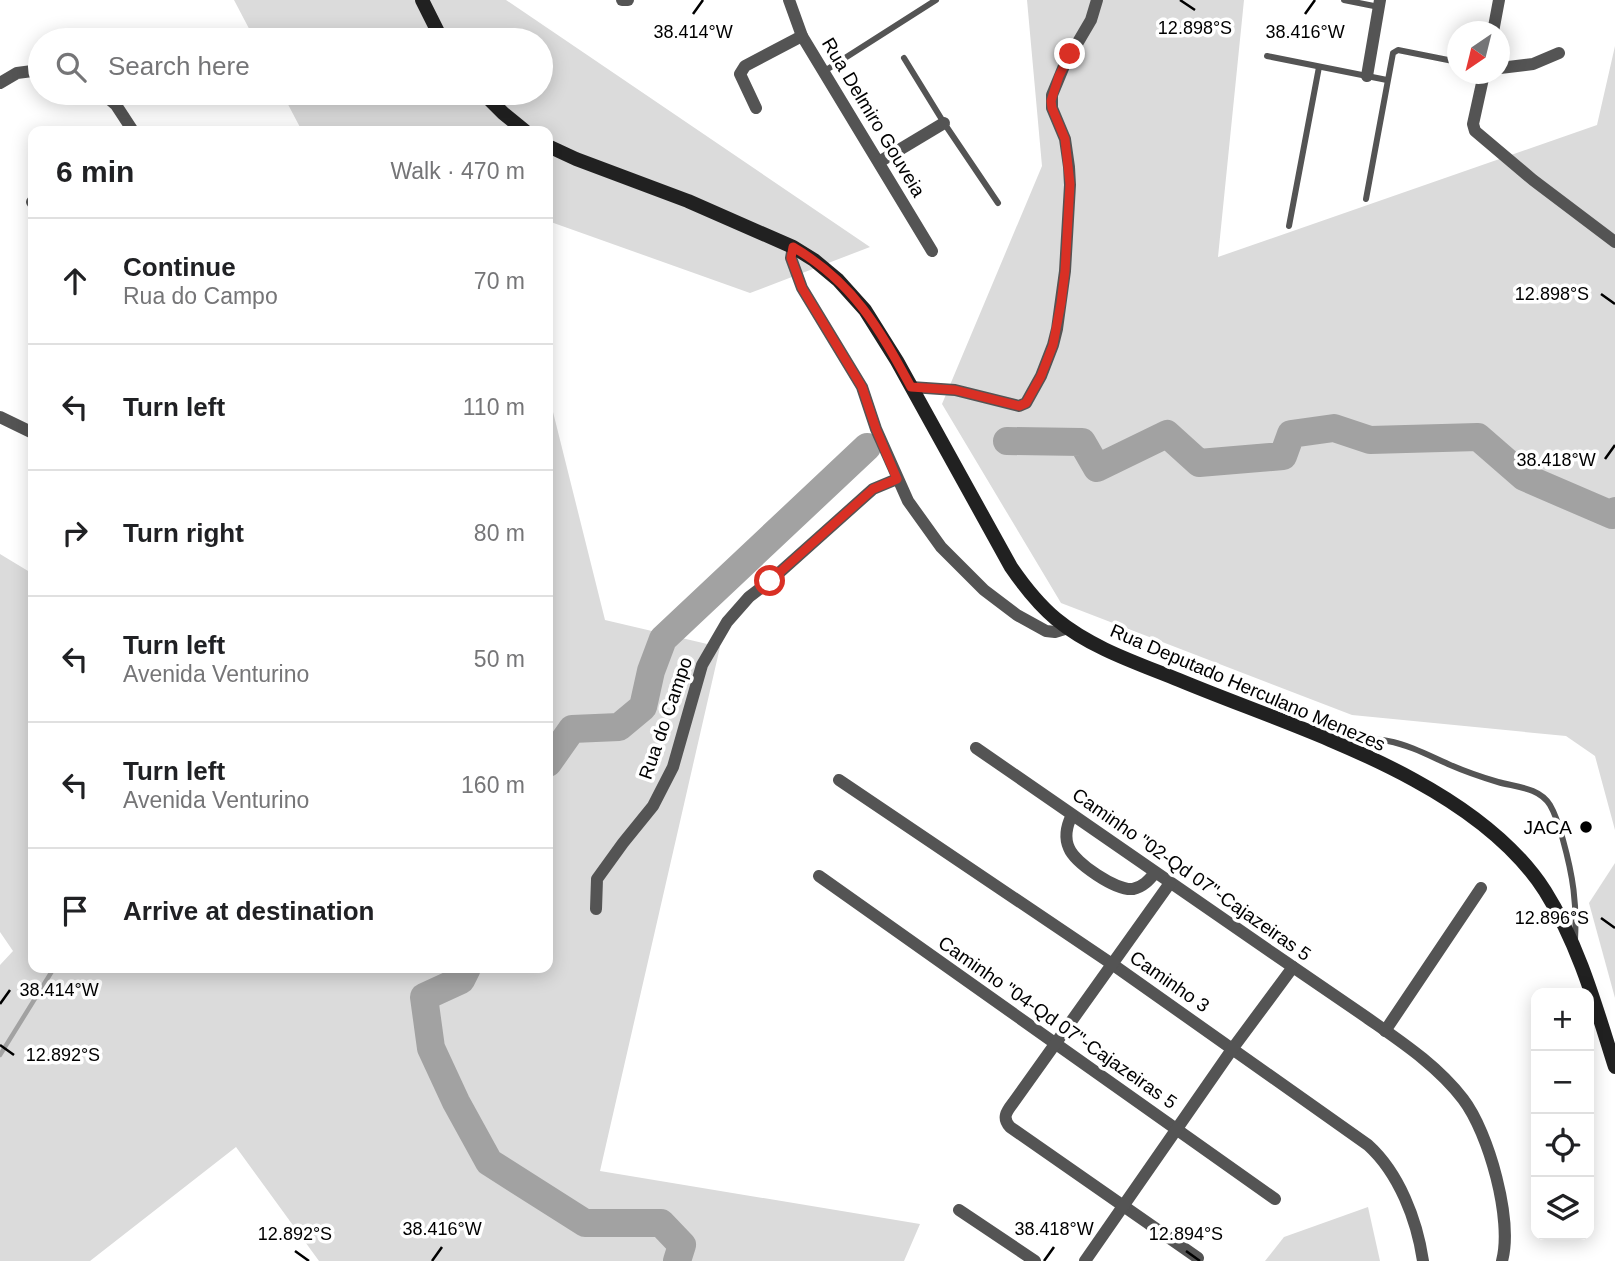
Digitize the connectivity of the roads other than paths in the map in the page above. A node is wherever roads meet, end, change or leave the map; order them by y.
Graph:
1 (422, 0) edge
2 (621, 0) edge
3 (628, 0) edge
4 (789, 0) edge
5 (936, 0) edge
6 (1097, 0) edge
7 (1344, 0) edge
8 (1499, 0) edge
9 (1380, 4) edge
10 (1495, 21) edge
11 (436, 28) edge
12 (802, 36) junction
13 (1559, 53) dead end
14 (1267, 56) dead end
15 (904, 58) dead end
16 (1447, 60) edge
17 (1319, 67) junction
18 (1510, 67) edge
19 (28, 72) edge
20 (823, 72) junction
21 (1367, 76) junction
22 (1387, 80) junction
23 (0, 83) edge
24 (1482, 84) edge
25 (116, 105) edge
26 (495, 105) edge
27 (756, 108) dead end
28 (944, 123) junction
29 (131, 126) edge
30 (519, 126) edge
31 (553, 148) edge
32 (879, 162) junction
33 (1366, 199) dead end
34 (998, 203) dead end
35 (1289, 226) dead end
36 (1615, 242) edge
37 (793, 247) junction
38 (932, 251) dead end
39 (911, 387) junction
40 (0, 417) edge
41 (28, 431) edge
42 (897, 479) junction
43 (1068, 628) junction
44 (1333, 742) junction
45 (976, 748) dead end
46 (839, 780) dead end
47 (1072, 815) junction
48 (1154, 873) junction
49 (819, 876) dead end
50 (1170, 883) junction
51 (1481, 888) dead end
52 (596, 909) dead end
53 (1575, 949) junction
54 (1112, 964) junction
55 (1293, 967) junction
56 (1385, 1031) junction
57 (1056, 1043) junction
58 (1233, 1048) junction
59 (1615, 1067) edge
60 (1176, 1130) junction
61 (1275, 1199) dead end
62 (1124, 1206) junction
63 (959, 1210) dead end
64 (1198, 1258) dead end
65 (1035, 1261) edge
66 (1085, 1261) edge
67 (1423, 1261) edge
68 (1502, 1261) edge

1 - 11 main road
2 - 3 street
4 - 12 street, Rua Delmiro Gouveia
5 - 20 lane
6 - 39 street
7 - 9 lane
8 - 10 street
9 - 21 street
12 - 20 street, Rua Delmiro Gouveia
12 - 27 street
13 - 18 street
14 - 17 lane
15 - 28 lane
16 - 22 lane
17 - 21 lane
17 - 35 lane
19 - 23 street
20 - 32 street, Rua Delmiro Gouveia
21 - 22 lane
22 - 33 lane
24 - 36 street
25 - 29 street
26 - 30 main road
28 - 32 street
28 - 34 lane
31 - 37 main road, Rua Deputado Herculano Menezes
32 - 38 street, Rua Delmiro Gouveia
37 - 39 main road, Rua Deputado Herculano Menezes
37 - 42 street
39 - 43 main road, Rua Deputado Herculano Menezes
40 - 41 street
42 - 43 street
42 - 52 street, Rua do Campo
43 - 44 main road, Rua Deputado Herculano Menezes
44 - 53 main road, Rua Deputado Herculano Menezes
44 - 53 lane
45 - 47 street, Caminho "02-Qd 07"-Cajazeiras 5
46 - 54 street, Caminho 3
47 - 48 street, Caminho "02-Qd 07"-Cajazeiras 5
47 - 48 street
48 - 50 street, Caminho "02-Qd 07"-Cajazeiras 5
49 - 57 street, Caminho "04-Qd 07"-Cajazeiras 5
50 - 54 street
50 - 55 street, Caminho "02-Qd 07"-Cajazeiras 5
51 - 56 street
53 - 59 main road, Rua Deputado Herculano Menezes
54 - 57 street
54 - 58 street, Caminho 3
55 - 56 street, Caminho "02-Qd 07"-Cajazeiras 5
55 - 58 street
56 - 68 street, Caminho "02-Qd 07"-Cajazeiras 5
57 - 60 street, Caminho "04-Qd 07"-Cajazeiras 5
57 - 62 street
58 - 60 street
58 - 67 street, Caminho 3
60 - 61 street, Caminho "04-Qd 07"-Cajazeiras 5
60 - 62 street
62 - 64 street
62 - 66 street
63 - 65 street

